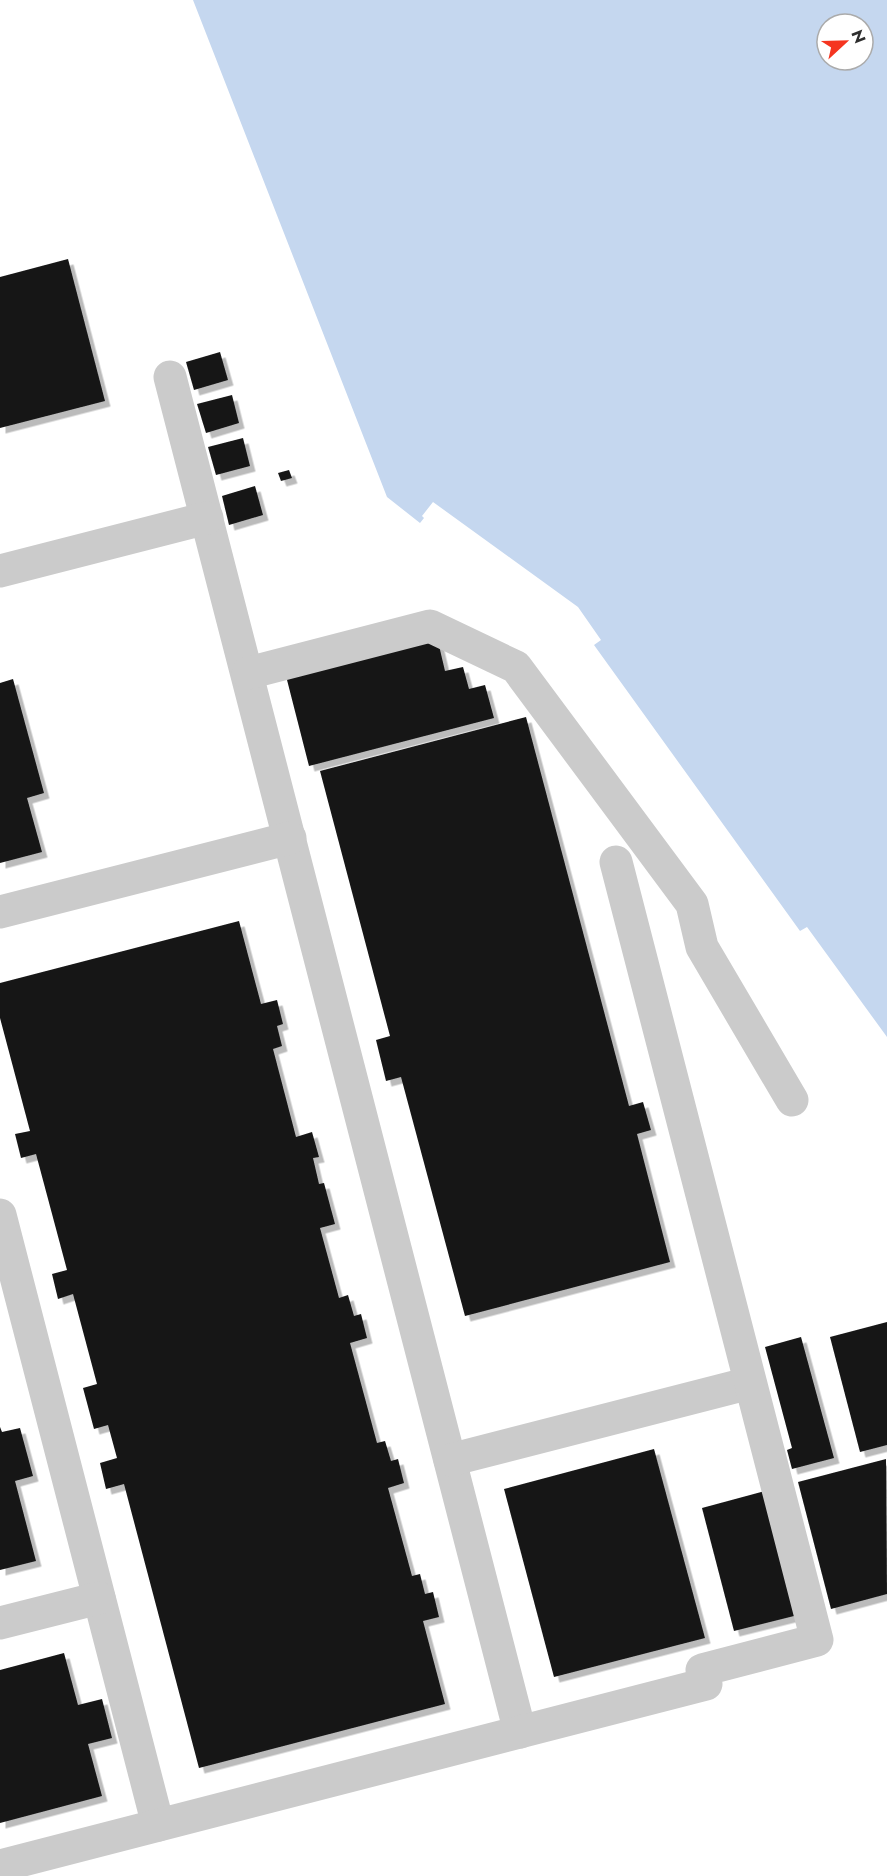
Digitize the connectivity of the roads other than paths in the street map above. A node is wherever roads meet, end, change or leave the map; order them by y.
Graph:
1 (170, 377) dead end
2 (207, 518) junction
3 (0, 571) edge
4 (248, 673) junction
5 (290, 838) junction
6 (616, 862) dead end
7 (0, 912) edge
8 (792, 1101) dead end
9 (0, 1215) edge
10 (750, 1383) junction
11 (450, 1460) junction
12 (99, 1598) junction
13 (0, 1623) edge
14 (520, 1732) junction
15 (158, 1825) junction
16 (0, 1866) edge

1 - 2 lane
2 - 3 lane
2 - 4 lane
4 - 5 lane
4 - 8 lane
5 - 7 lane
5 - 11 lane
6 - 10 lane
9 - 12 lane
10 - 11 lane
10 - 14 lane
11 - 14 lane
12 - 13 lane
12 - 15 lane
14 - 15 lane
15 - 16 lane

